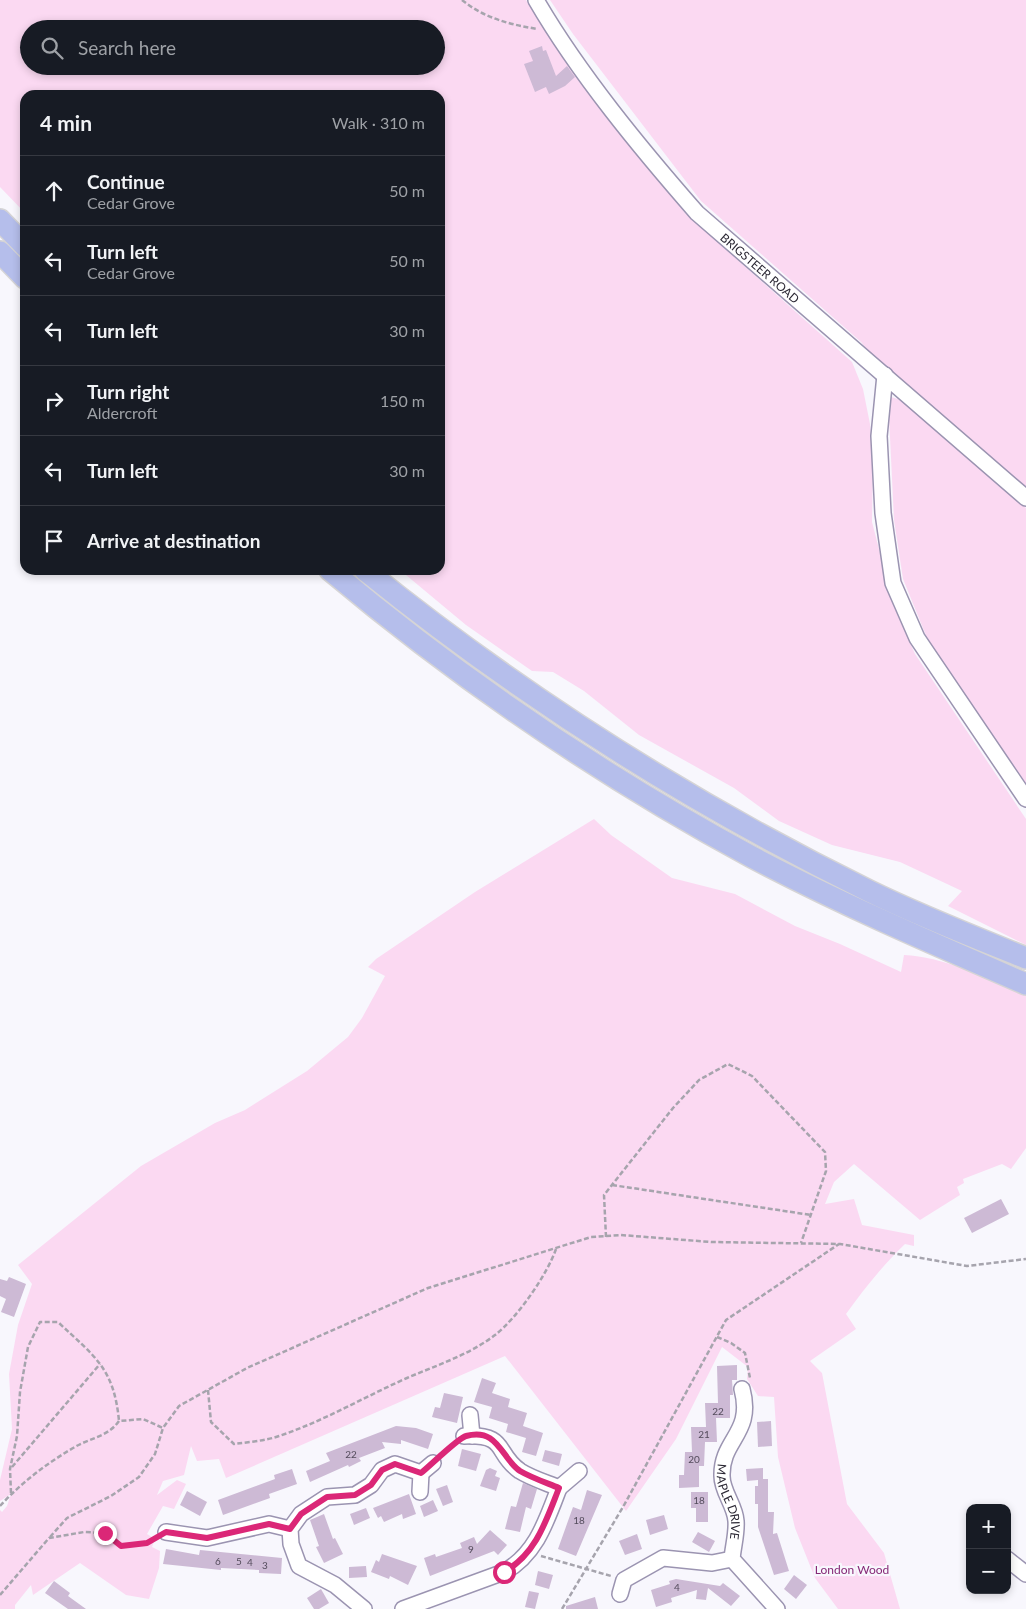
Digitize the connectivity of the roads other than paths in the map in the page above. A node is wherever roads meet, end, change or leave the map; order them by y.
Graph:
1 (536, 0) edge
2 (0, 220) edge
3 (20, 241) edge
4 (0, 252) edge
5 (20, 273) edge
6 (885, 375) junction
7 (1026, 498) edge
8 (336, 575) edge
9 (371, 575) edge
10 (1026, 800) edge
11 (1026, 958) edge
12 (1026, 984) edge
13 (742, 1389) road end
14 (470, 1415) dead end
15 (434, 1463) road end
16 (579, 1471) dead end
17 (421, 1473) junction
18 (559, 1488) junction
19 (420, 1492) dead end
20 (290, 1529) junction
21 (166, 1532) road end
22 (732, 1559) junction
23 (1011, 1562) edge
24 (1026, 1574) edge
25 (622, 1587) road end
26 (364, 1609) edge
27 (402, 1609) edge
28 (777, 1609) edge

1 - 6 street, BRIGSTEER ROAD
2 - 3 highway
4 - 5 highway
6 - 7 street, BRIGSTEER ROAD
6 - 10 street
8 - 12 highway
9 - 11 highway
13 - 22 street, MAPLE DRIVE
14 - 18 street
15 - 17 street
16 - 18 street
17 - 19 street
17 - 20 street
18 - 27 street
20 - 21 street
20 - 26 street
22 - 25 street
22 - 28 street
23 - 24 street

